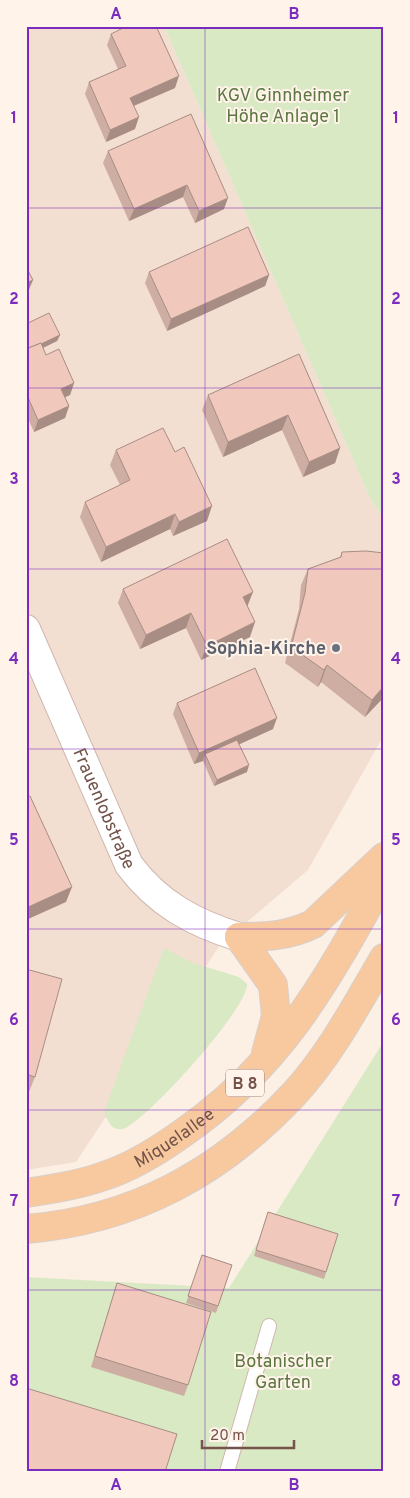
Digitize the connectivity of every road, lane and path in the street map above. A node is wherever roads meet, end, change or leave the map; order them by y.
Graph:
1 (26, 629) edge
2 (384, 857) edge
3 (384, 877) edge
4 (239, 938) junction
5 (384, 958) edge
6 (263, 1064) junction
7 (26, 1193) edge
8 (26, 1229) edge
9 (269, 1326) dead end
10 (227, 1472) edge

1 - 4 street, Frauenlobstraße
2 - 4 main road
3 - 6 main road, Miquelallee / B 8
4 - 6 main road
5 - 8 main road, B 8
6 - 7 main road, Miquelallee / B 8
9 - 10 lane

